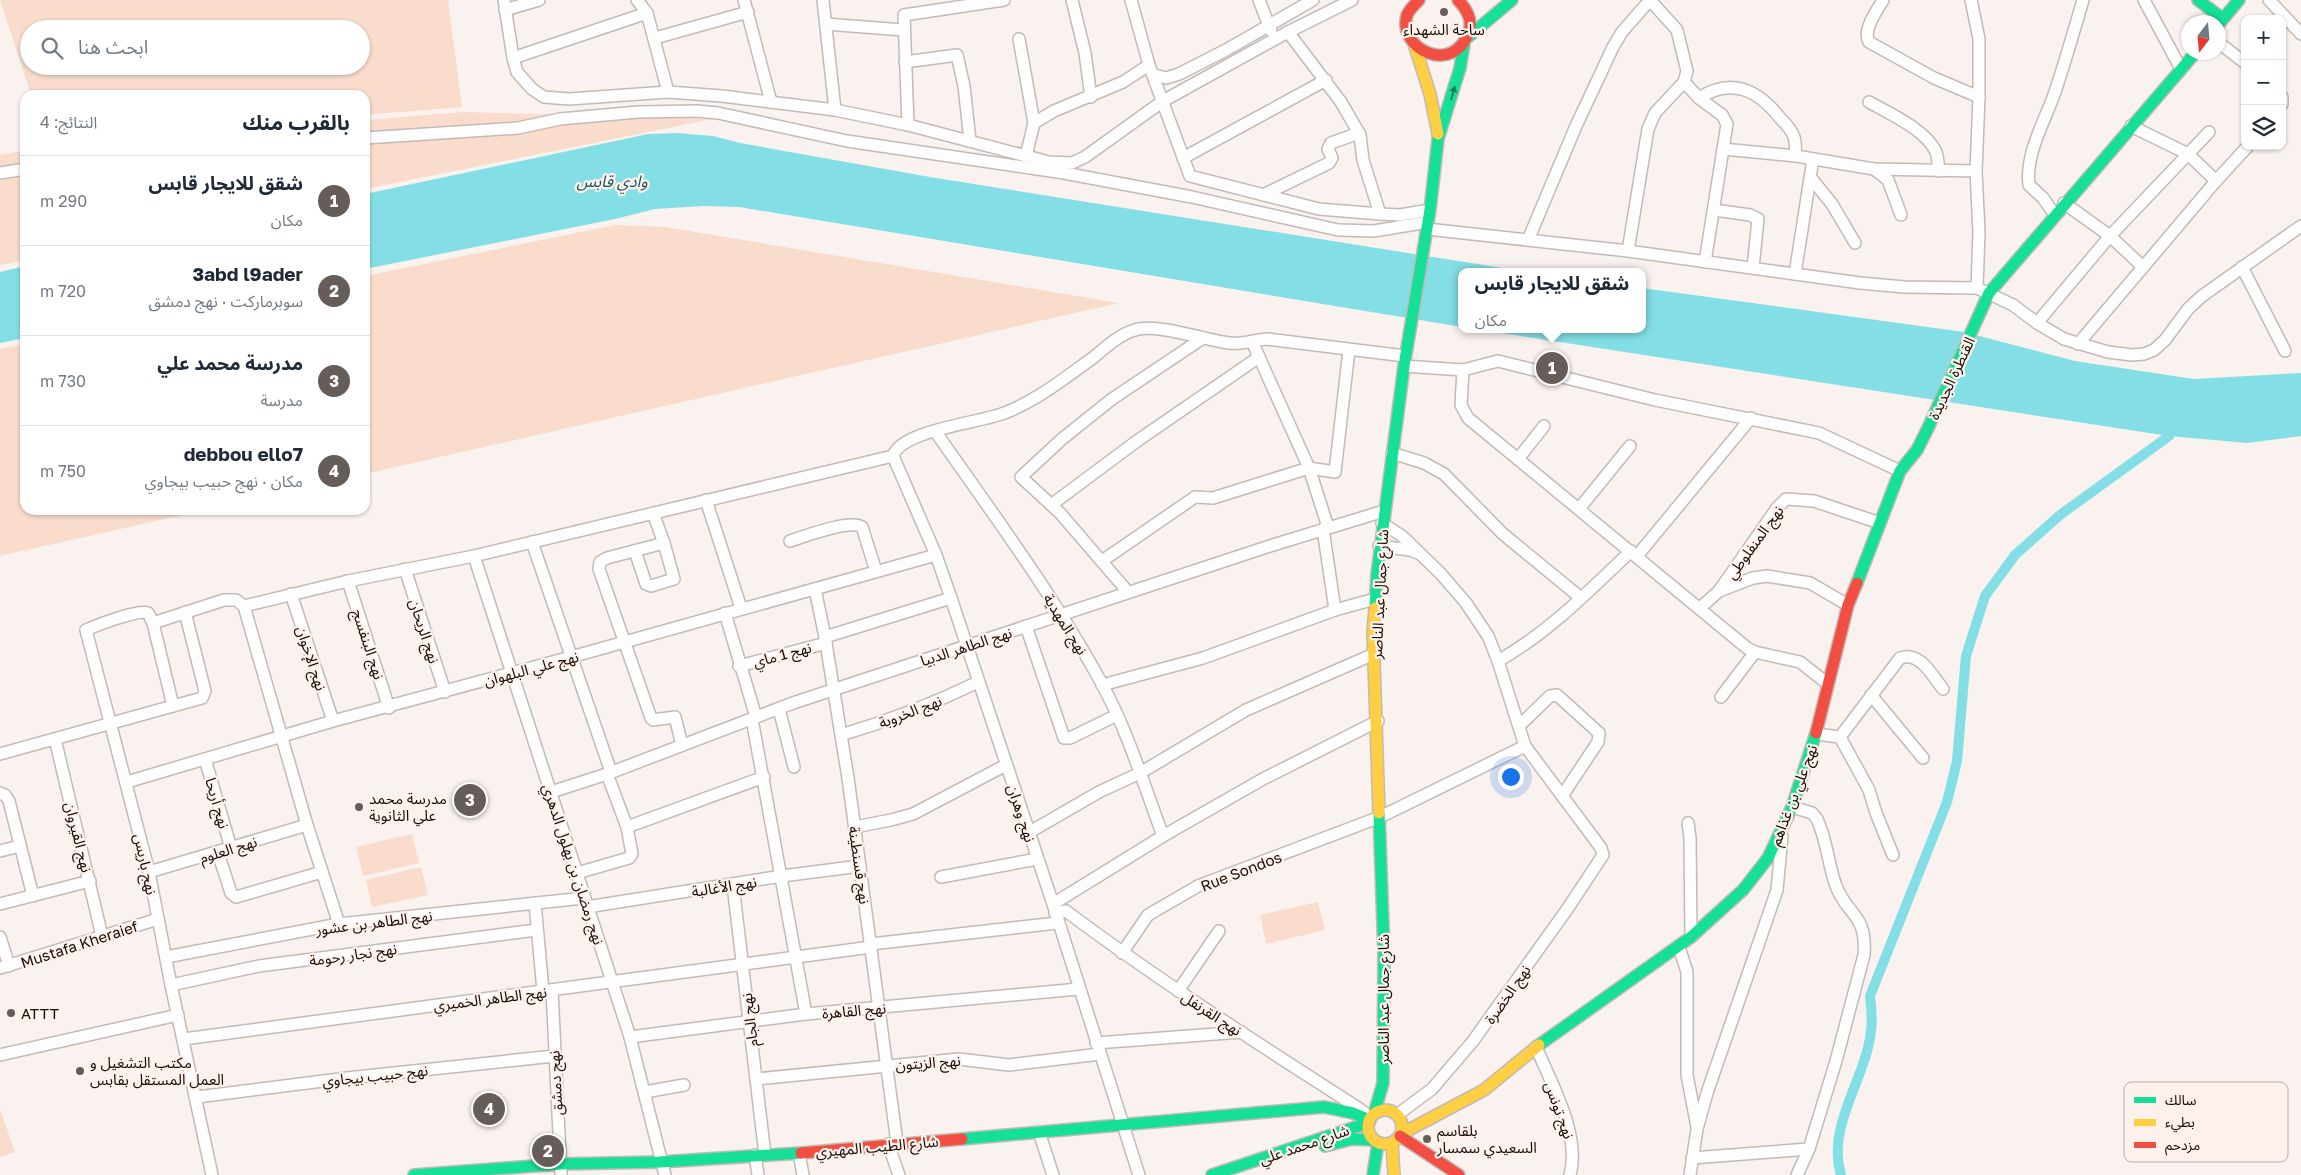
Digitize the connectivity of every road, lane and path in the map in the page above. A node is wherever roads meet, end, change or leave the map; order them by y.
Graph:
1 (539, 0) edge
2 (637, 0) edge
3 (744, 0) edge
4 (823, 0) edge
5 (1004, 0) edge
6 (1072, 0) edge
7 (1131, 0) edge
8 (1259, 0) edge
9 (1313, 0) edge
10 (1352, 0) edge
11 (1512, 0) edge
12 (1650, 0) edge
13 (1883, 0) edge
14 (1971, 0) edge
15 (2083, 0) edge
16 (2144, 0) edge
17 (2198, 0) edge
18 (2239, 0) edge
19 (2269, 0) edge
20 (1462, 1) edge
21 (504, 5) edge
22 (1412, 6) edge
23 (748, 12) junction
24 (646, 13) junction
25 (2214, 15) edge
26 (2226, 16) edge
27 (826, 24) junction
28 (1268, 26) junction
29 (903, 30) junction
30 (1288, 32) junction
31 (2301, 34) edge
32 (655, 38) junction
33 (1277, 39) junction
34 (1019, 40) dead end
35 (1466, 41) junction
36 (1415, 47) junction
37 (2226, 48) edge
38 (513, 58) junction
39 (2189, 60) edge
40 (2241, 60) edge
41 (905, 62) junction
42 (2181, 69) junction
43 (1152, 70) junction
44 (1326, 80) junction
45 (1684, 82) junction
46 (668, 92) junction
47 (1091, 97) junction
48 (1979, 97) junction
49 (1699, 98) junction
50 (1163, 101) junction
51 (771, 102) junction
52 (1869, 102) dead end
53 (835, 110) junction
54 (1034, 123) junction
55 (908, 125) junction
56 (2131, 126) junction
57 (2209, 132) dead end
58 (1359, 133) junction
59 (370, 137) edge
60 (1438, 139) junction
61 (970, 141) junction
62 (1723, 149) junction
63 (2244, 150) edge
64 (2188, 154) junction
65 (1026, 156) junction
66 (1796, 156) junction
67 (1183, 158) junction
68 (1813, 160) junction
69 (20, 170) edge
70 (1874, 170) junction
71 (1939, 171) junction
72 (1976, 171) junction
73 (0, 173) edge
74 (1811, 178) junction
75 (2216, 181) junction
76 (1263, 195) junction
77 (2064, 203) junction
78 (1430, 210) junction
79 (1714, 210) junction
80 (1380, 214) junction
81 (1902, 215) dead end
82 (2055, 215) junction
83 (2301, 226) edge
84 (1427, 231) junction
85 (2110, 236) junction
86 (1528, 240) junction
87 (1855, 243) dead end
88 (1628, 251) junction
89 (1705, 262) junction
90 (2242, 267) junction
91 (1752, 268) junction
92 (2143, 268) junction
93 (1795, 274) junction
94 (1978, 288) junction
95 (1989, 293) junction
96 (2037, 323) junction
97 (1203, 338) junction
98 (1252, 341) junction
99 (2078, 344) junction
100 (1349, 350) junction
101 (2285, 351) dead end
102 (1260, 358) junction
103 (1404, 361) junction
104 (1463, 370) junction
105 (1751, 418) junction
106 (1544, 426) dead end
107 (1928, 428) joint
108 (935, 432) junction
109 (1630, 446) dead end
110 (1392, 453) junction
111 (893, 456) junction
112 (1518, 459) junction
113 (1309, 468) junction
114 (1900, 471) junction
115 (706, 500) junction
116 (1051, 505) junction
117 (1579, 509) junction
118 (653, 513) junction
119 (1383, 517) junction
120 (1880, 523) junction
121 (1326, 528) junction
122 (790, 541) dead end
123 (532, 542) junction
124 (664, 543) junction
125 (1379, 546) junction
126 (635, 551) junction
127 (1634, 554) junction
128 (936, 555) junction
129 (1422, 555) junction
130 (474, 556) junction
131 (1102, 561) junction
132 (405, 569) junction
133 (876, 571) junction
134 (348, 581) junction
135 (814, 589) junction
136 (1719, 591) junction
137 (1128, 592) junction
138 (291, 594) junction
139 (951, 598) junction
140 (1581, 598) junction
141 (1375, 599) junction
142 (1848, 605) junction
143 (244, 606) junction
144 (742, 608) junction
145 (1700, 608) junction
146 (1335, 610) junction
147 (185, 612) junction
148 (725, 614) junction
149 (1061, 615) junction
150 (152, 623) junction
151 (1026, 626) junction
152 (825, 640) junction
153 (624, 641) junction
154 (966, 646) junction
155 (1755, 652) junction
156 (1374, 654) junction
157 (571, 657) junction
158 (1498, 661) junction
159 (739, 666) junction
160 (513, 673) junction
161 (978, 682) junction
162 (1828, 684) junction
163 (1102, 685) junction
164 (1943, 689) dead end
165 (834, 690) junction
166 (445, 692) junction
167 (1872, 695) junction
168 (1721, 697) dead end
169 (173, 706) junction
170 (390, 708) junction
171 (779, 709) junction
172 (1117, 715) junction
173 (754, 718) junction
174 (333, 721) junction
175 (1378, 721) junction
176 (112, 723) junction
177 (1519, 726) junction
178 (1816, 734) junction
179 (841, 735) junction
180 (281, 737) junction
181 (1840, 737) junction
182 (54, 739) junction
183 (682, 745) junction
184 (1525, 746) junction
185 (0, 754) edge
186 (1923, 758) dead end
187 (205, 759) junction
188 (1006, 765) junction
189 (794, 767) dead end
190 (608, 773) junction
191 (1140, 774) junction
192 (764, 777) junction
193 (127, 782) junction
194 (552, 792) junction
195 (0, 793) edge
196 (1562, 796) junction
197 (1792, 807) junction
198 (1380, 818) junction
199 (1688, 823) dead end
200 (307, 825) junction
201 (627, 827) junction
202 (854, 827) junction
203 (1782, 829) junction
204 (1028, 832) junction
205 (1163, 836) junction
206 (20, 846) junction
207 (231, 848) junction
208 (0, 851) edge
209 (218, 853) junction
210 (1893, 854) dead end
211 (1037, 859) junction
212 (860, 866) junction
213 (149, 872) junction
214 (322, 872) junction
215 (577, 874) junction
216 (782, 876) junction
217 (941, 877) dead end
218 (90, 881) junction
219 (733, 885) junction
220 (33, 896) junction
221 (586, 902) junction
222 (534, 903) junction
223 (0, 904) edge
224 (1055, 913) junction
225 (158, 919) junction
226 (339, 924) junction
227 (536, 930) junction
228 (1219, 931) dead end
229 (0, 936) edge
230 (102, 936) junction
231 (1691, 937) junction
232 (871, 945) junction
233 (1679, 947) junction
234 (1122, 953) junction
235 (797, 956) junction
236 (166, 957) junction
237 (742, 964) junction
238 (4, 967) edge
239 (612, 980) junction
240 (171, 985) junction
241 (1079, 989) junction
242 (547, 991) junction
243 (1178, 991) junction
244 (878, 1008) junction
245 (806, 1014) junction
246 (178, 1015) junction
247 (749, 1021) junction
248 (1242, 1032) junction
249 (630, 1037) junction
250 (184, 1039) junction
251 (1536, 1047) junction
252 (1098, 1049) junction
253 (0, 1055) edge
254 (554, 1056) junction
255 (887, 1065) junction
256 (756, 1079) junction
257 (1383, 1083) junction
258 (684, 1085) dead end
259 (645, 1092) junction
260 (197, 1097) junction
261 (1442, 1113) junction
262 (1397, 1115) junction
263 (1371, 1119) junction
264 (1122, 1125) junction
265 (1697, 1129) junction
266 (1039, 1132) junction
267 (1388, 1140) junction
268 (892, 1144) junction
269 (1809, 1149) junction
270 (798, 1153) junction
271 (760, 1155) junction
272 (1692, 1158) junction
273 (660, 1162) junction
274 (560, 1169) edge
275 (212, 1175) edge
276 (414, 1175) edge
277 (665, 1175) edge
278 (758, 1175) edge
279 (803, 1175) edge
280 (899, 1175) edge
281 (1053, 1175) edge
282 (1139, 1175) edge
283 (1212, 1175) edge
284 (1243, 1175) edge
285 (1373, 1175) edge
286 (1384, 1175) edge
287 (1394, 1175) edge
288 (1459, 1175) edge
289 (1570, 1175) edge
290 (1690, 1175) edge
291 (1796, 1175) edge

1 - 21 street
2 - 24 street
3 - 23 street
4 - 27 street
5 - 29 street
6 - 47 street
7 - 43 street
8 - 28 street
9 - 28 street
10 - 30 street
11 - 35 main road
12 - 45 street
12 - 86 street
13 - 48 street
14 - 48 street
15 - 82 street
16 - 42 street
17 - 25 main road
18 - 26 main road
19 - 31 street
20 - 35 main road
21 - 38 street
22 - 36 main road
23 - 32 street
23 - 51 street
24 - 32 street
24 - 38 street
27 - 29 street
27 - 53 street
28 - 33 street
28 - 43 street
29 - 41 street
30 - 33 street
30 - 44 street
32 - 46 street
33 - 50 street
34 - 54 street
35 - 36 main road
60 -> 35 main road
36 - 60 main road
37 - 40 street
38 - 46 street
39 - 42 main road, القنطرة الجديدة
41 - 55 street
41 - 61 street
42 - 56 main road, القنطرة الجديدة
43 - 47 street
43 - 50 street
44 - 58 street
44 - 67 street
45 - 49 street
45 - 88 street
46 - 51 street
47 - 54 street
48 - 72 street
49 - 62 street
49 - 66 street
50 - 65 street
50 - 67 street
51 - 53 street
52 - 71 street
53 - 55 street
54 - 65 street
55 - 61 street
56 - 64 street
56 - 77 main road, القنطرة الجديدة
57 - 64 street
58 - 76 street
58 - 80 street
59 - 84 street
60 - 78 main road, شارع جمال عبد الناصر
61 - 65 street
62 - 66 street
62 - 79 street
63 - 75 street
64 - 75 street
64 - 85 street
66 - 68 street
67 - 76 street
68 - 70 street
68 - 74 street
69 - 73 street
70 - 71 street
70 - 81 street
71 - 72 street
72 - 94 street
74 - 87 street
74 - 93 street
75 - 92 street
76 - 80 street
77 - 82 main road, القنطرة الجديدة
77 - 85 street
78 - 80 street
78 - 84 main road, شارع جمال عبد الناصر
79 - 89 street
79 - 91 street
82 - 95 main road, القنطرة الجديدة
83 - 90 street
84 - 86 street
84 - 103 main road, شارع جمال عبد الناصر
85 - 92 street
85 - 96 street
86 - 88 street
88 - 89 street
89 - 91 street
90 - 99 street
90 - 101 street
91 - 93 street
92 - 99 street
93 - 94 street
94 - 95 street
95 - 96 street
95 - 107 main road, القنطرة الجديدة
96 - 99 street
97 - 98 street
97 - 108 street
97 - 116 street
98 - 100 street
98 - 102 street
100 - 103 street
100 - 113 street
102 - 113 street
102 - 116 street
103 - 104 street
103 - 110 main road, شارع جمال عبد الناصر
104 - 105 street
104 - 112 street
105 - 114 street
105 - 127 street
106 - 112 street
107 - 114 main road, نهج علي بن غذاهم
108 - 111 street
108 - 149 street, نهج المهدية
109 - 117 street
110 - 119 main road, شارع جمال عبد الناصر
110 - 140 street
111 - 115 street
111 - 128 street, نهج وهران
112 - 117 street
113 - 121 street
113 - 131 street
114 - 120 main road, نهج علي بن غذاهم
115 - 118 street
115 - 144 street
116 - 131 street
117 - 127 street
118 - 123 street
118 - 124 street
119 - 121 street, نهج الطاهر الدبيا
119 - 125 main road, شارع جمال عبد الناصر
119 - 129 street
120 - 136 street, نهج المنفلوطي
120 - 142 main road, نهج علي بن غذاهم
121 - 137 street, نهج الطاهر الدبيا
121 - 146 street
122 - 133 street
123 - 130 street
123 - 157 street
124 - 126 street
124 - 126 street
125 - 129 street
125 - 141 main road, شارع جمال عبد الناصر
126 - 153 street
127 - 140 street
127 - 145 street
128 - 133 street, نهج علي البلهوان
128 - 139 street, نهج وهران
129 - 158 street
130 - 132 street
130 - 160 street, نهج رمضان بن بهلول الدهري
131 - 137 street
132 - 134 street
132 - 166 street, نهج الريحان
133 - 135 street, نهج علي البلهوان
134 - 138 street
134 - 170 street, نهج البنفسج
135 - 144 street, نهج علي البلهوان
135 - 152 street, نهج قسنطينة
136 - 142 street
136 - 145 street
137 - 149 street, نهج الطاهر الدبيا
138 - 143 street
138 - 174 street, نهج الإخوان
139 - 152 street, نهج 1 ماي
139 - 154 street, نهج وهران
140 - 158 street
141 - 146 street
141 - 156 main road, شارع جمال عبد الناصر
142 - 162 main road, نهج علي بن غذاهم
143 - 147 street
143 - 180 street
144 - 148 street, نهج علي البلهوان
145 - 155 street
146 - 163 street
147 - 150 street
147 - 169 street
148 - 153 street, نهج علي البلهوان
148 - 159 street
149 - 151 street, نهج الطاهر الدبيا
149 - 163 street, نهج المهدية
150 - 169 street
150 - 176 street, نهج باريس
151 - 154 street, نهج الطاهر الدبيا
151 - 172 street
152 - 159 street, نهج 1 ماي
152 - 165 street, نهج قسنطينة
153 - 157 street, نهج علي البلهوان
153 - 183 street
154 - 161 street, نهج وهران
154 - 165 street, نهج الطاهر الدبيا
155 - 162 street
155 - 168 street
156 - 175 main road, شارع جمال عبد الناصر
156 - 191 street
157 - 160 street, نهج علي البلهوان
157 - 190 street
158 - 177 street
159 - 173 street
160 - 166 street, نهج علي البلهوان
160 - 194 street, نهج رمضان بن بهلول الدهري
161 - 179 street, نهج الخروبة
161 - 188 street, نهج وهران
162 - 178 main road, نهج علي بن غذاهم
163 - 172 street, نهج المهدية
164 - 167 street
165 - 171 street, نهج الطاهر الدبيا
165 - 179 street, نهج قسنطينة
166 - 170 street, نهج علي البلهوان
167 - 181 street
167 - 186 street
169 - 176 street
170 - 174 street, نهج علي البلهوان
171 - 173 street, نهج الطاهر الدبيا
171 - 189 street
172 - 191 street, نهج المهدية
173 - 183 street, نهج الطاهر الدبيا
173 - 192 street
174 - 180 street, نهج علي البلهوان
175 - 198 main road, شارع جمال عبد الناصر
175 - 205 street
176 - 182 street
176 - 193 street, نهج باريس
177 - 184 street
177 - 196 street
178 - 181 street
178 - 197 main road, نهج علي بن غذاهم
179 - 202 street, نهج قسنطينة
180 - 187 street, نهج علي البلهوان
180 - 200 street
181 - 210 street
182 - 185 street
182 - 218 street, نهج القيروان
183 - 190 street, نهج الطاهر الدبيا
184 - 196 street
184 - 198 street, Rue Sondos
187 - 193 street, نهج علي البلهوان
187 - 207 street, نهج أريحا
188 - 202 street
188 - 204 street, نهج وهران
190 - 194 street, نهج الطاهر الدبيا
190 - 201 street
191 - 204 street
191 - 205 street, نهج المهدية
192 - 201 street
192 - 216 street
193 - 213 street, نهج باريس
194 - 215 street, نهج رمضان بن بهلول الدهري
195 - 206 street
196 - 262 street, نهج الخضرة
197 - 203 main road, نهج علي بن غذاهم
197 - 269 street
198 - 234 street, Rue Sondos
198 - 257 main road, شارع جمال عبد الناصر
199 - 231 street
200 - 207 street, نهج العلوم
200 - 214 street
201 - 215 street
202 - 212 street, نهج قسنطينة
203 - 231 main road, نهج علي بن غذاهم
203 - 265 street
204 - 211 street, نهج وهران
205 - 224 street
206 - 208 street
206 - 220 street
207 - 209 street, نهج العلوم
209 - 213 street, نهج العلوم
209 - 214 street
211 - 217 street
211 - 224 street, نهج وهران
212 - 216 street, نهج الأغالبة
212 - 232 street, نهج قسنطينة
213 - 225 street, نهج باريس
214 - 226 street
215 - 221 street, نهج رمضان بن بهلول الدهري
216 - 219 street, نهج الأغالبة
216 - 235 street
218 - 220 street
218 - 230 street, نهج القيروان
219 - 221 street, نهج الأغالبة
219 - 237 street, نهج الجام
220 - 223 street
221 - 222 street, نهج الطاهر بن عشور
221 - 239 street, نهج رمضان بن بهلول الدهري
222 - 226 street, نهج الطاهر بن عشور
222 - 227 street, نهج دمشق
224 - 232 street, نهج الطاهر الخميري
224 - 234 street, نهج القرنفل
224 - 241 street, نهج وهران
225 - 230 street, Mustafa Kheraief
225 - 236 street, نهج باريس
226 - 236 street, نهج الطاهر بن عشور
227 - 240 street, نهج نجار رحومة
227 - 242 street, نهج دمشق
228 - 243 street
229 - 238 street
230 - 238 street, Mustafa Kheraief
231 - 233 main road, نهج علي بن غذاهم
232 - 235 street, نهج الطاهر الخميري
232 - 244 street, نهج قسنطينة
233 - 251 main road, نهج علي بن غذاهم
233 - 265 street
234 - 243 street, نهج القرنفل
235 - 237 street, نهج الطاهر الخميري
235 - 245 street
236 - 240 street, نهج باريس
237 - 239 street, نهج الطاهر الخميري
237 - 247 street, نهج الجام
239 - 242 street, نهج الطاهر الخميري
239 - 249 street, نهج رمضان بن بهلول الدهري
240 - 246 street, نهج باريس
241 - 244 street, نهج القاهرة
241 - 252 street, نهج وهران
242 - 250 street, نهج الطاهر الخميري
242 - 254 street, نهج دمشق
243 - 248 street, نهج القرنفل
244 - 245 street, نهج القاهرة
244 - 255 street, نهج قسنطينة
245 - 247 street, نهج القاهرة
246 - 250 street, نهج باريس
246 - 253 street
247 - 249 street, نهج القاهرة
247 - 256 street, نهج الجام
248 - 252 street, نهج الزيتون
248 - 263 street, نهج القرنفل
249 - 259 street, نهج رمضان بن بهلول الدهري
250 - 260 street, نهج باريس
251 - 261 main road, نهج علي بن غذاهم
251 - 289 street, نهج تونس
252 - 255 street, نهج الزيتون
252 - 264 street, نهج وهران
254 - 260 street, نهج حبيب بيجاوي
254 - 274 street, نهج دمشق
255 - 256 street, نهج الزيتون
255 - 268 street, نهج قسنطينة
256 - 271 street, نهج الجام
257 - 262 main road, شارع جمال عبد الناصر
257 - 263 main road, شارع جمال عبد الناصر
258 - 259 street
259 - 273 street, نهج رمضان بن بهلول الدهري
260 - 275 street, نهج باريس
261 - 262 main road, نهج علي بن غذاهم
261 - 267 main road, نهج علي بن غذاهم
262 - 263 main road
262 - 267 main road
263 - 264 main road, شارع الطيب المهيري
263 - 267 main road
263 - 283 main road, شارع محمد علي
264 - 266 main road, شارع الطيب المهيري
264 - 282 street, نهج وهران
265 - 272 street
266 - 268 main road, شارع الطيب المهيري
266 - 281 street
267 - 284 main road, شارع محمد علي
267 - 285 main road
267 - 286 main road
267 - 287 main road
267 - 288 main road
268 - 270 main road, شارع الطيب المهيري
268 - 280 street, نهج قسنطينة
269 - 272 street
269 - 291 street
270 - 271 main road, شارع الطيب المهيري
270 - 279 street
271 - 273 main road, شارع الطيب المهيري
271 - 278 street, نهج الجام
272 - 290 street
273 - 274 main road, شارع الطيب المهيري
273 - 277 street, نهج رمضان بن بهلول الدهري
274 - 276 main road, شارع الطيب المهيري

